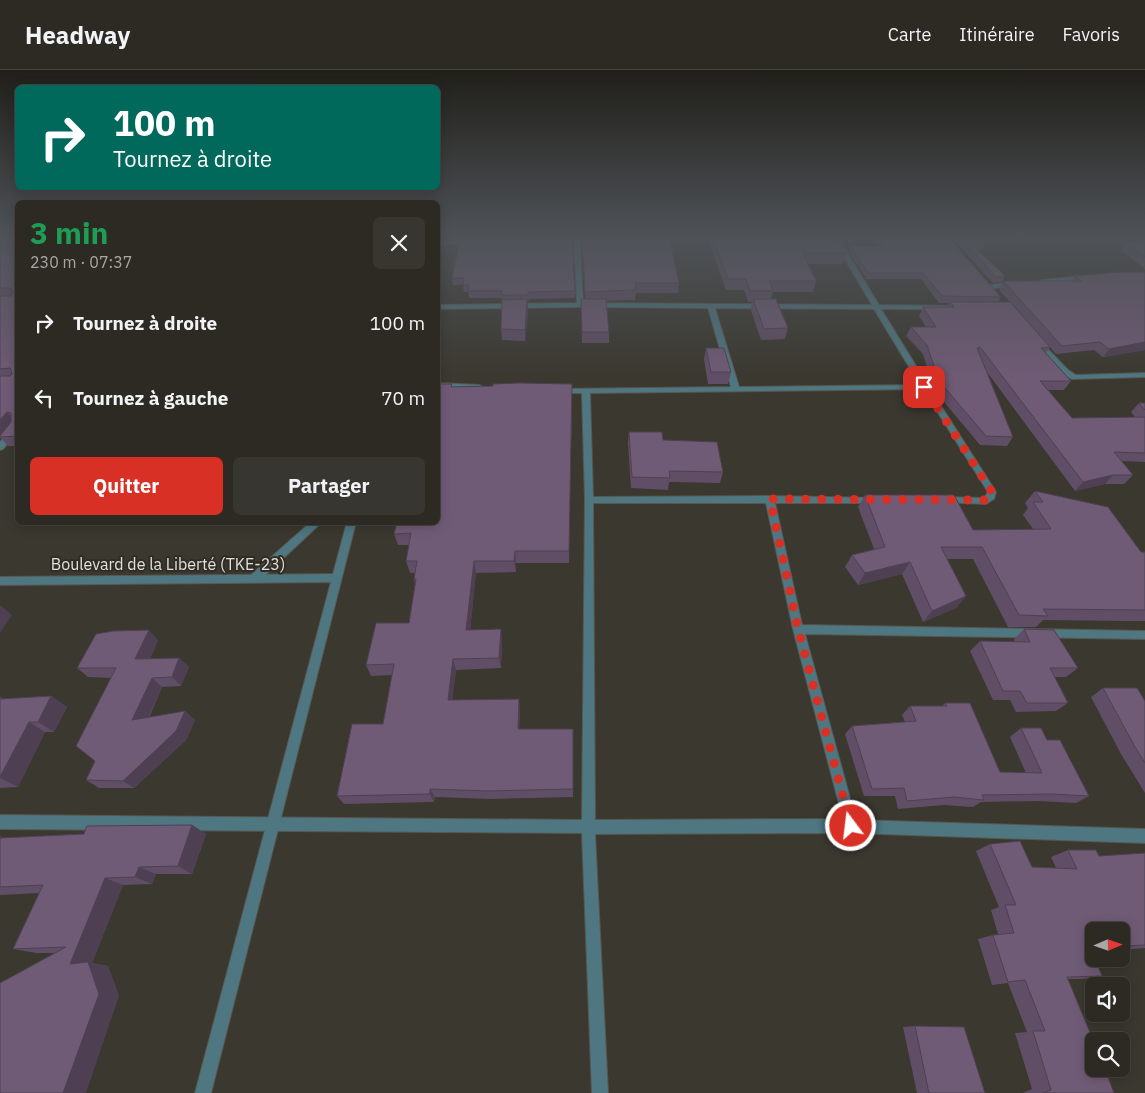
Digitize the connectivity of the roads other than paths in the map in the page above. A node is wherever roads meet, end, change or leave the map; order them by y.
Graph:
1 (579, 284) edge
2 (863, 284) edge
3 (986, 284) edge
4 (1025, 284) edge
5 (989, 287) junction
6 (995, 294) edge
7 (580, 305) junction
8 (711, 306) junction
9 (440, 307) edge
10 (878, 307) junction
11 (967, 307) edge
12 (1032, 336) edge
13 (1145, 376) edge
14 (440, 385) edge
15 (924, 387) junction
16 (487, 388) edge
17 (546, 390) edge
18 (736, 390) junction
19 (586, 392) junction
20 (15, 430) edge
21 (0, 447) edge
22 (770, 499) junction
23 (589, 500) junction
24 (888, 500) edge
25 (937, 500) edge
26 (315, 525) edge
27 (351, 525) edge
28 (255, 578) junction
29 (337, 578) junction
30 (0, 581) edge
31 (798, 629) junction
32 (1145, 635) edge
33 (0, 822) edge
34 (274, 823) junction
35 (851, 826) junction
36 (588, 827) junction
37 (1145, 836) edge
38 (203, 1093) edge
39 (600, 1093) edge

1 - 7 street
2 - 10 street
3 - 5 street
4 - 5 street
5 - 6 street
7 - 8 street
7 - 9 street
8 - 10 street
8 - 18 street
10 - 11 street
10 - 15 street
12 - 13 street
14 - 16 street
15 - 18 street
15 - 25 street
17 - 19 street
18 - 19 street
19 - 23 street
20 - 21 street
22 - 23 street
22 - 24 street
22 - 31 street
23 - 36 street
26 - 28 street
27 - 29 street
28 - 29 street, Boulevard de la Liberté (TKE-23)
28 - 30 street, Boulevard de la Liberté (TKE-23)
29 - 34 street
31 - 32 street
31 - 35 street
33 - 34 street
34 - 36 street
34 - 38 street
35 - 36 street
35 - 37 street
36 - 39 street

